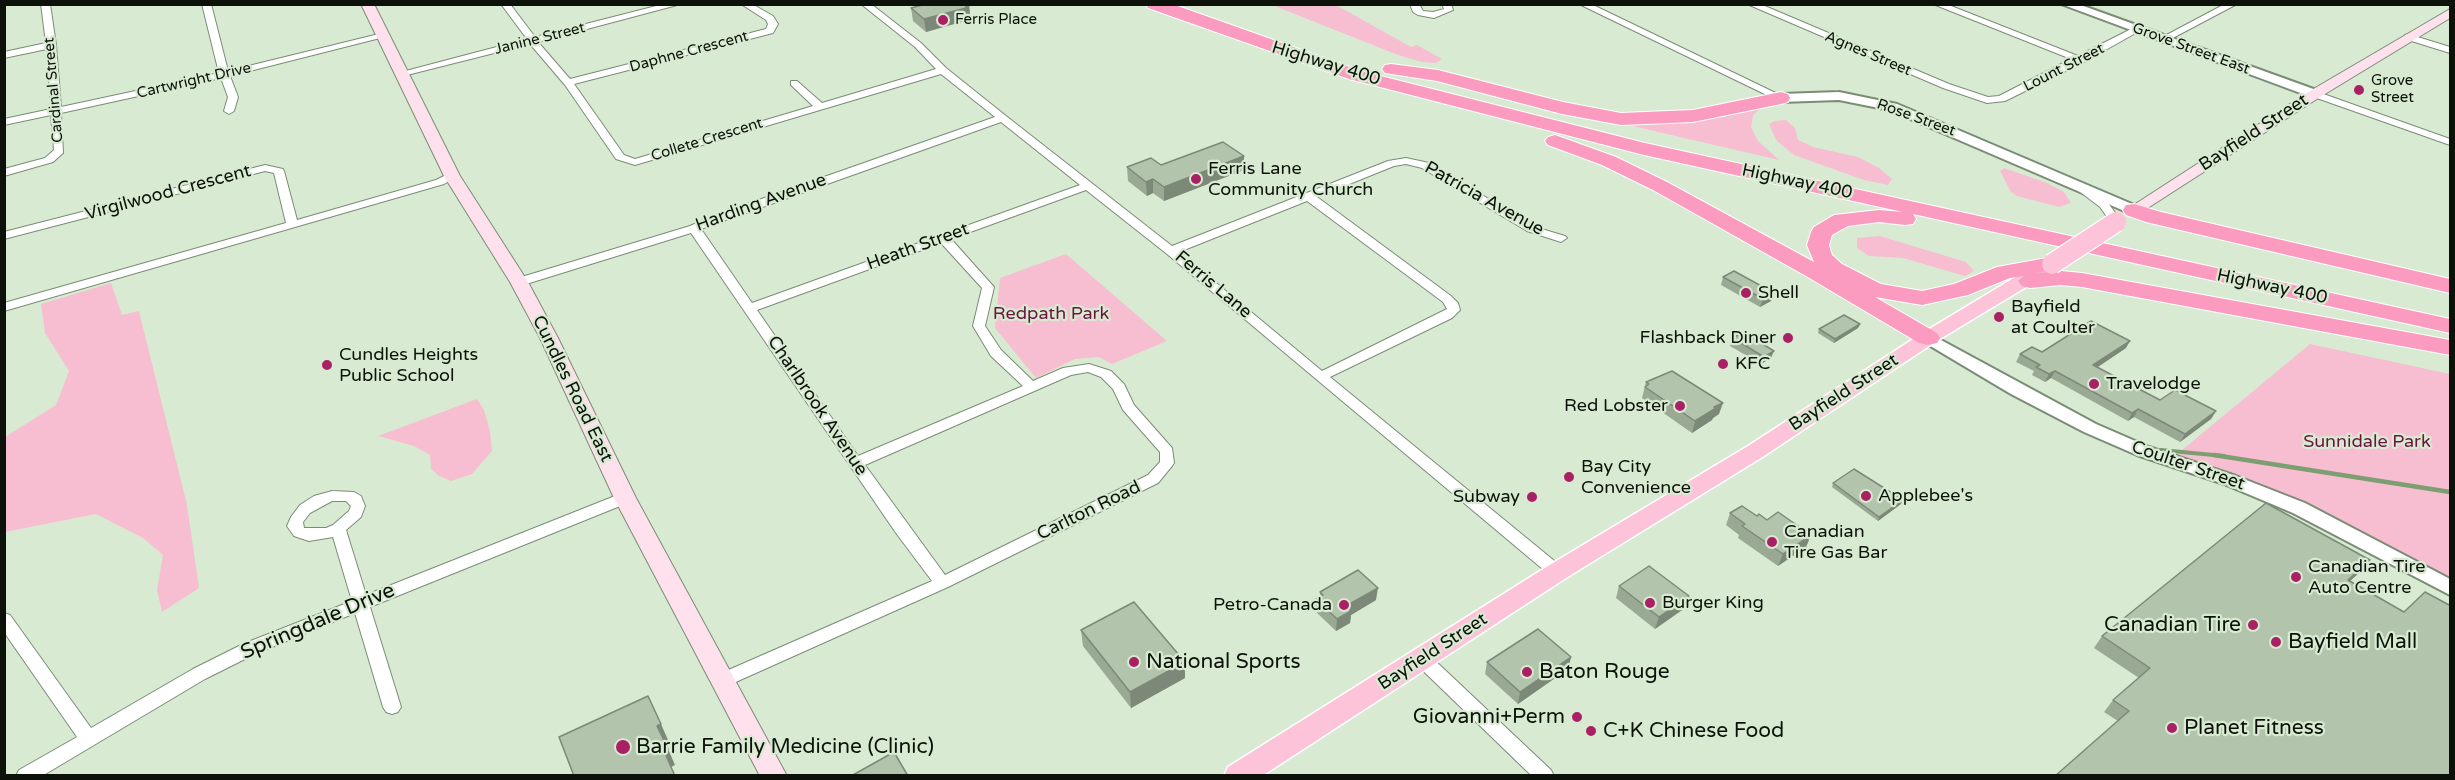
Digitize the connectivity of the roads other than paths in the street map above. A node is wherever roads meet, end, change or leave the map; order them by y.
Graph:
1 (45, 4) edge
2 (206, 4) edge
3 (367, 4) edge
4 (506, 4) edge
5 (677, 4) edge
6 (746, 4) edge
7 (865, 4) edge
8 (1154, 4) edge
9 (1194, 4) edge
10 (1414, 4) edge
11 (1446, 4) edge
12 (1583, 4) edge
13 (1751, 4) edge
14 (1937, 4) edge
15 (2066, 4) edge
16 (2233, 4) edge
17 (2451, 13) edge
18 (2139, 29) junction
19 (383, 36) junction
20 (2408, 37) junction
21 (2164, 39) junction
22 (534, 41) junction
23 (51, 45) junction
24 (2451, 51) edge
25 (4, 55) edge
26 (2081, 60) junction
27 (1391, 69) junction
28 (943, 70) junction
29 (224, 74) junction
30 (403, 74) junction
31 (1355, 75) junction
32 (568, 83) junction
33 (794, 83) dead end
34 (2315, 94) junction
35 (1781, 98) junction
36 (1987, 100) joint
37 (819, 106) junction
38 (57, 111) junction
39 (229, 111) dead end
40 (1002, 118) junction
41 (4, 122) edge
42 (2451, 142) edge
43 (4, 173) edge
44 (452, 176) junction
45 (1086, 186) junction
46 (2079, 186) junction
47 (1308, 196) junction
48 (2125, 216) junction
49 (292, 224) junction
50 (694, 228) junction
51 (4, 236) edge
52 (2044, 236) junction
53 (943, 238) junction
54 (1561, 238) dead end
55 (1171, 251) junction
56 (2052, 264) junction
57 (519, 282) junction
58 (2018, 283) junction
59 (2451, 286) edge
60 (4, 307) edge
61 (750, 308) junction
62 (2451, 312) edge
63 (2451, 326) edge
64 (1928, 338) junction
65 (2451, 348) edge
66 (1322, 376) junction
67 (1032, 387) junction
68 (856, 464) junction
69 (625, 498) junction
70 (338, 529) dead end
71 (1557, 572) junction
72 (942, 583) junction
73 (2451, 588) edge
74 (360, 604) junction
75 (4, 619) edge
76 (1422, 659) junction
77 (723, 680) junction
78 (392, 707) dead end
79 (88, 738) junction
80 (25, 776) edge
81 (774, 776) edge
82 (1238, 776) edge
83 (1545, 776) edge

1 - 23 street, Cardinal Street
2 - 29 street
3 - 19 main road, Cundles Road East
4 - 22 street, Collete Crescent
5 - 22 street, Janine Street
6 - 32 street, Daphne Crescent
7 - 28 street, Ferris Lane
8 - 31 highway, Highway 400
9 - 27 highway, Highway 400
10 - 11 street
12 - 35 street, Rose Street
13 - 36 street, Agnes Street
14 - 26 street
15 - 18 street, Grove Street East
16 - 21 street
17 - 20 main road, Bayfield Street
18 - 21 street, Grove Street East
18 - 26 street, Lount Street
19 - 29 street, Cartwright Drive
19 - 30 main road, Cundles Road East
20 - 24 street
20 - 34 main road, Bayfield Street
21 - 34 street, Grove Street East
22 - 30 street, Janine Street
22 - 32 street, Collete Crescent
23 - 25 street
23 - 38 street, Cardinal Street
26 - 36 street, Lount Street
27 - 35 highway
27 - 62 highway, Highway 400
28 - 37 street, Collete Crescent
28 - 40 street, Ferris Lane
29 - 38 street, Cartwright Drive
29 - 39 street
30 - 44 main road, Cundles Road East
31 - 52 highway, Highway 400
31 - 64 highway
32 - 37 street, Collete Crescent
33 - 37 street
34 - 42 street
34 - 48 main road, Bayfield Street
35 - 46 street, Rose Street
38 - 41 street, Cartwright Drive
38 - 43 street, Cardinal Street
40 - 45 street, Ferris Lane
40 - 50 street, Harding Avenue
44 - 49 street
44 - 57 main road, Cundles Road East
45 - 53 street, Heath Street
45 - 55 street, Ferris Lane
46 - 48 street, Rose Street
46 - 48 street, Rose Street
47 - 54 street, Patricia Avenue
47 - 55 street, Patricia Avenue
47 - 66 street
48 - 56 main road, Bayfield Street, bridge
48 - 59 highway
49 - 51 street, Virgilwood Crescent
49 - 60 street
50 - 57 street, Harding Avenue
50 - 61 street, Charlbrook Avenue
52 - 56 highway
52 - 63 highway, Highway 400
53 - 61 street, Heath Street
53 - 67 street
55 - 66 street, Ferris Lane
56 - 58 main road, Bayfield Street
57 - 69 main road, Cundles Road East
58 - 64 main road, Bayfield Street
58 - 65 highway
61 - 68 street, Charlbrook Avenue
64 - 71 main road, Bayfield Street
64 - 73 street, Coulter Street
66 - 71 street, Ferris Lane
67 - 68 street, Carlton Road
67 - 72 street, Carlton Road
68 - 72 street, Charlbrook Avenue
69 - 74 street, Springdale Drive
69 - 77 main road, Cundles Road East
70 - 74 street
71 - 76 main road, Bayfield Street
72 - 77 street, Carlton Road
74 - 78 street
74 - 79 street, Springdale Drive
75 - 79 street
76 - 82 main road, Bayfield Street
76 - 83 street
77 - 81 main road, Cundles Road East
79 - 80 street, Springdale Drive

